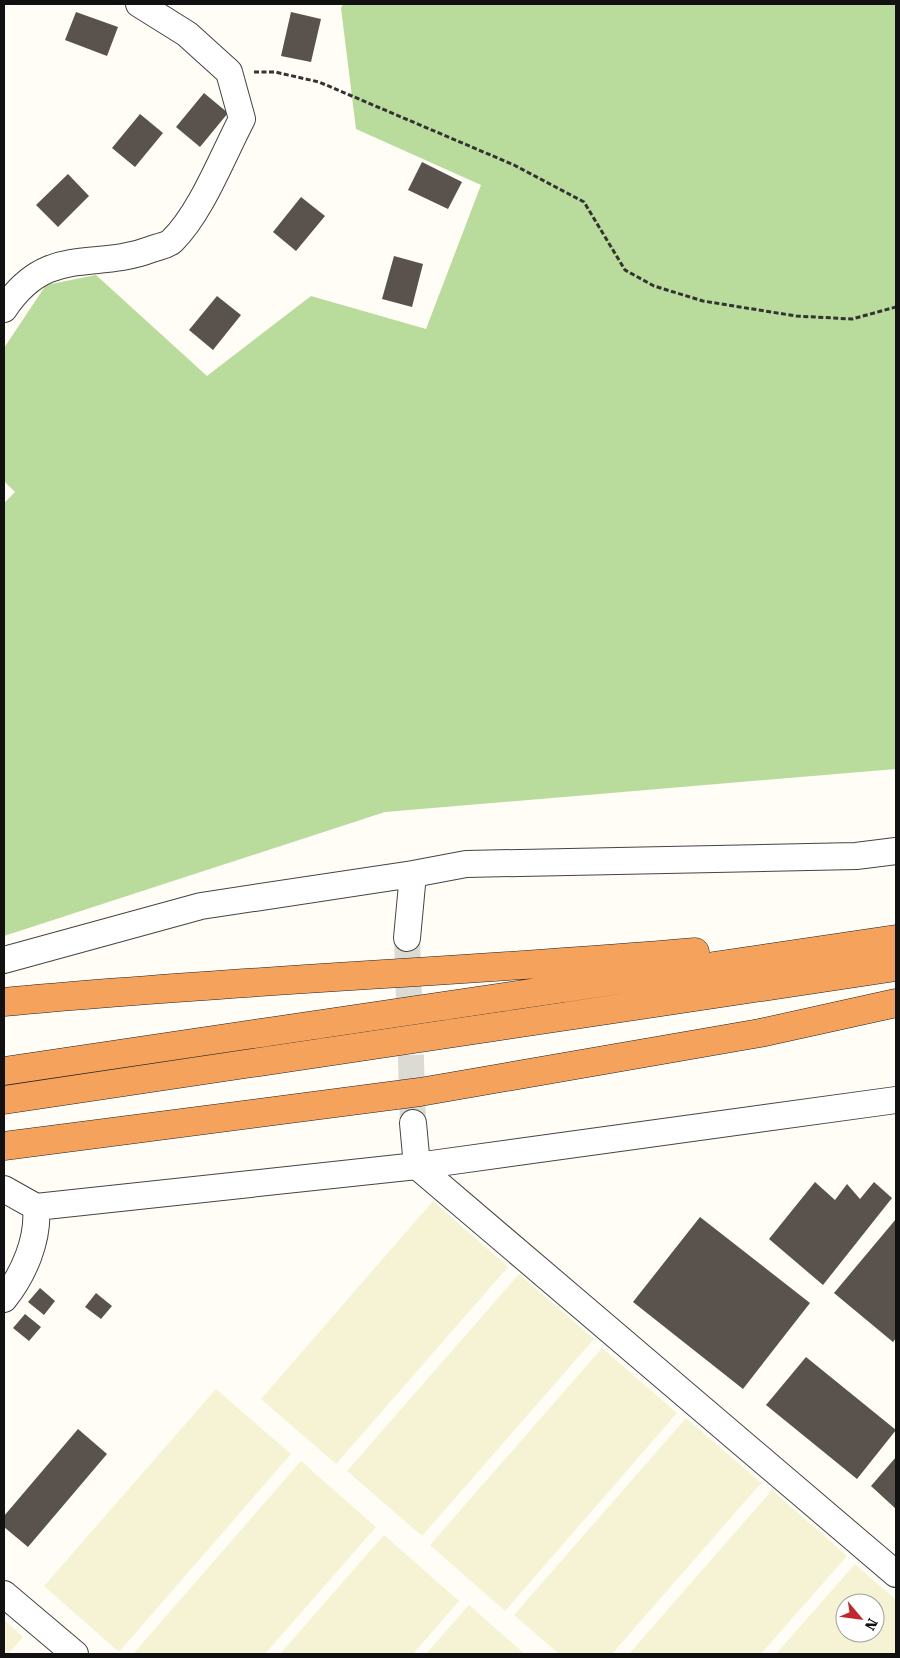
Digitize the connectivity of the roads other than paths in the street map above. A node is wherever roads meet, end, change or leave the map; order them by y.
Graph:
1 (140, 4) edge
2 (4, 309) edge
3 (896, 851) edge
4 (413, 874) junction
5 (896, 937) edge
6 (407, 938) tunnel mouth
7 (4, 960) edge
8 (896, 967) edge
9 (4, 1002) edge
10 (896, 1004) edge
11 (4, 1072) edge
12 (4, 1100) edge
13 (896, 1100) edge
14 (413, 1123) tunnel mouth
15 (4, 1146) edge
16 (417, 1166) junction
17 (4, 1190) edge
18 (37, 1214) junction
19 (16, 1256) edge
20 (4, 1298) edge
21 (896, 1574) edge
22 (4, 1594) edge
23 (75, 1654) edge

1 - 2 street
3 - 4 street
4 - 6 street
4 - 7 street
5 - 9 highway
5 - 11 highway
8 - 12 highway
10 - 15 highway
13 - 16 street
14 - 16 street
16 - 18 street
16 - 21 street
17 - 18 street
18 - 19 street
19 - 20 street
22 - 23 street

